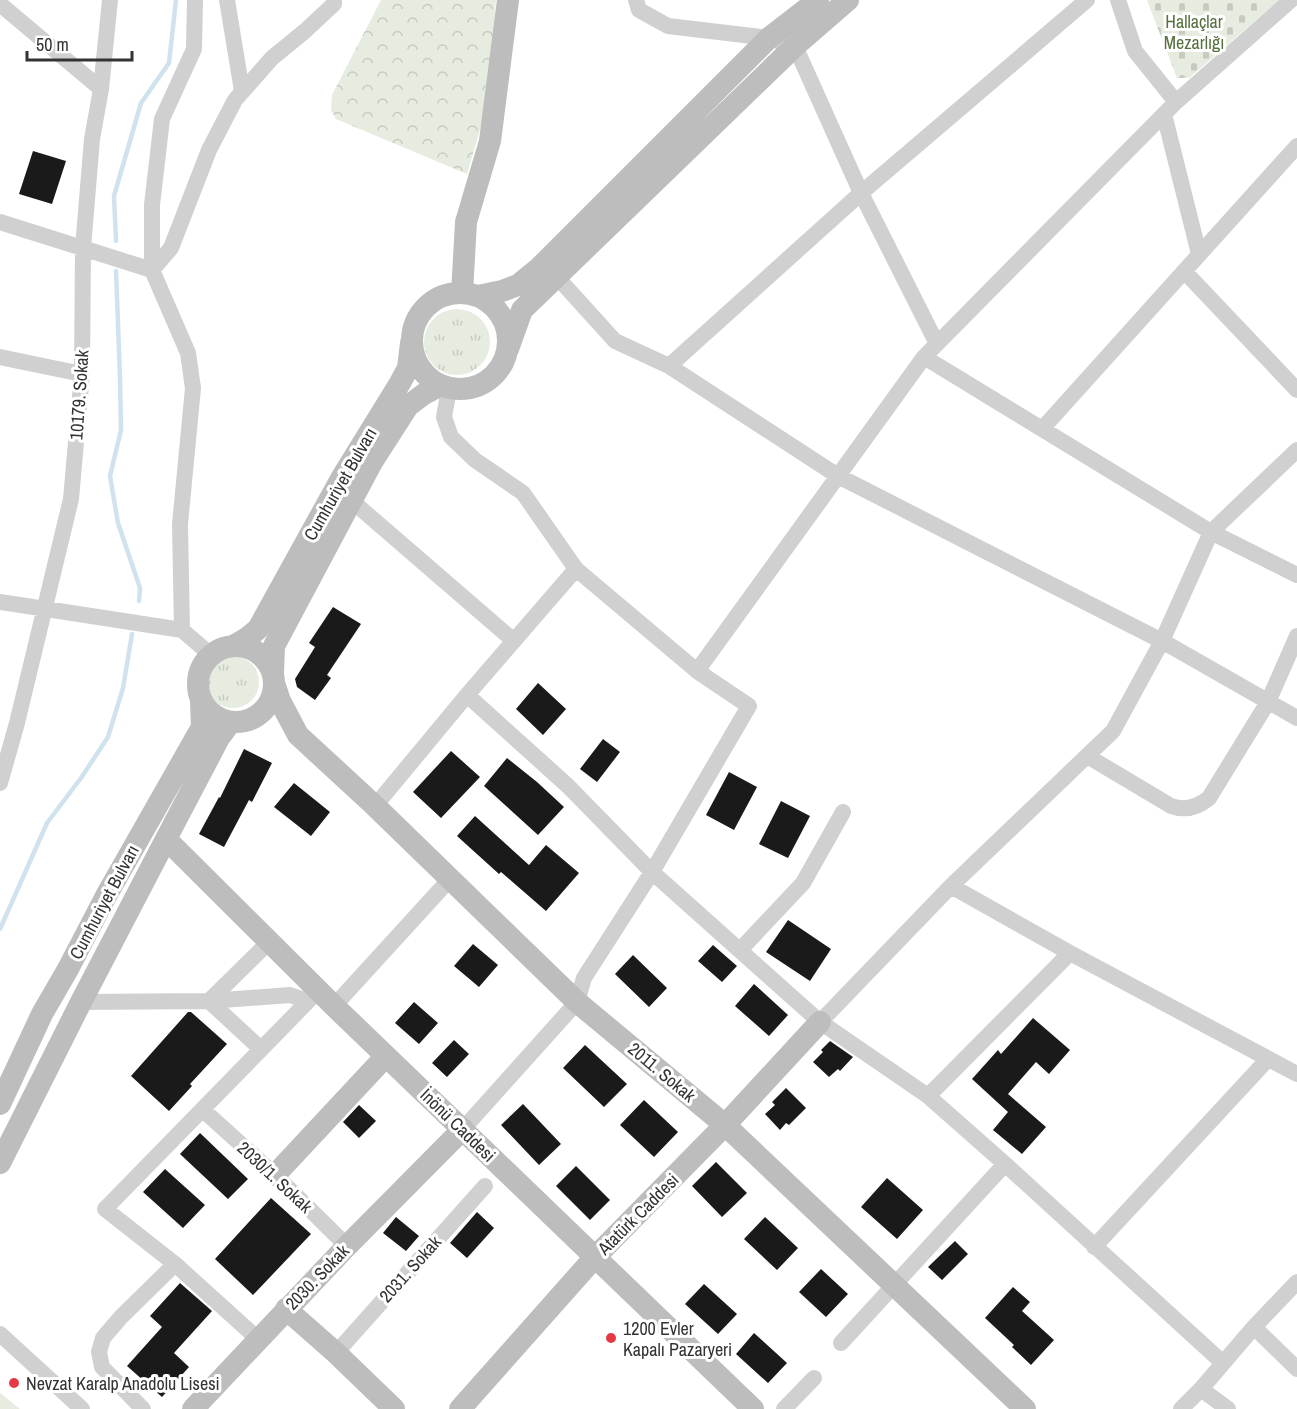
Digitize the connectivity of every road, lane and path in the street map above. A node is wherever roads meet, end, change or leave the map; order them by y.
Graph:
1 (110, 0) edge
2 (195, 0) edge
3 (227, 0) edge
4 (334, 0) edge
5 (508, 0) edge
6 (636, 0) edge
7 (848, 0) edge
8 (1087, 0) edge
9 (1118, 0) edge
10 (1291, 0) edge
11 (816, 1) edge
12 (0, 3) edge
13 (769, 38) junction
14 (795, 46) junction
15 (101, 89) junction
16 (242, 92) junction
17 (1176, 102) junction
18 (1164, 114) junction
19 (1297, 146) edge
20 (861, 192) junction
21 (0, 222) edge
22 (83, 248) junction
23 (1199, 255) junction
24 (152, 270) junction
25 (1184, 271) junction
26 (557, 277) junction
27 (470, 294) junction
28 (411, 343) junction
29 (937, 344) junction
30 (508, 349) junction
31 (0, 357) edge
32 (924, 357) junction
33 (669, 366) junction
34 (82, 374) junction
35 (445, 387) junction
36 (1297, 390) edge
37 (1042, 429) junction
38 (1297, 450) edge
39 (838, 476) junction
40 (352, 501) junction
41 (1211, 531) junction
42 (576, 569) junction
43 (1297, 575) edge
44 (0, 602) edge
45 (44, 608) junction
46 (182, 630) junction
47 (1297, 636) edge
48 (514, 641) junction
49 (1162, 641) junction
50 (235, 645) junction
51 (211, 654) junction
52 (697, 671) junction
53 (274, 680) junction
54 (468, 695) junction
55 (201, 701) junction
56 (1268, 702) junction
57 (1297, 718) edge
58 (237, 722) junction
59 (298, 735) junction
60 (1087, 756) junction
61 (0, 783) edge
62 (375, 806) junction
63 (843, 812) dead end
64 (166, 839) junction
65 (652, 872) junction
66 (450, 879) junction
67 (951, 886) junction
68 (269, 942) junction
69 (740, 950) junction
70 (1070, 953) junction
71 (320, 999) junction
72 (209, 1001) junction
73 (81, 1002) junction
74 (577, 1002) junction
75 (820, 1022) junction
76 (261, 1049) junction
77 (386, 1056) junction
78 (1268, 1059) junction
79 (1297, 1074) edge
80 (928, 1096) junction
81 (0, 1104) edge
82 (203, 1110) junction
83 (725, 1125) junction
84 (463, 1129) junction
85 (0, 1163) edge
86 (1005, 1164) junction
87 (275, 1175) junction
88 (485, 1186) dead end
89 (347, 1246) junction
90 (1094, 1246) junction
91 (595, 1257) junction
92 (175, 1264) junction
93 (1297, 1282) edge
94 (894, 1286) junction
95 (286, 1309) junction
96 (1254, 1327) junction
97 (0, 1334) edge
98 (258, 1339) junction
99 (841, 1343) dead end
100 (336, 1353) junction
101 (1223, 1364) junction
102 (1297, 1369) edge
103 (814, 1378) dead end
104 (1201, 1389) junction
105 (82, 1409) edge
106 (143, 1409) edge
107 (193, 1409) edge
108 (394, 1409) edge
109 (460, 1409) edge
110 (753, 1409) edge
111 (784, 1409) edge
112 (1025, 1409) edge
113 (1182, 1409) edge
114 (1228, 1409) edge

1 - 15 street, 10179. Sokak
2 - 24 street
3 - 16 street
4 - 16 street
5 - 27 street
6 - 13 street
7 - 14 street
8 - 20 street
9 - 17 street
10 - 17 street
11 - 13 street
12 - 15 street
13 - 14 street
13 - 27 street
14 - 20 street
14 - 26 street
15 - 22 street, 10179. Sokak
16 - 24 street
17 - 18 street
18 - 23 street
18 - 29 street
19 - 23 street
20 - 29 street
20 - 33 street
21 - 22 street
22 - 24 street
22 - 34 street, 10179. Sokak
23 - 25 street
24 - 46 street
25 - 36 street
25 - 37 street
26 - 30 street
26 - 33 street
27 - 28 street
27 - 30 street
28 - 35 street
28 - 50 street, Cumhuriyet Bulvarı
29 - 32 street
30 - 35 street
31 - 34 street
32 - 37 street
32 - 39 street
33 - 39 street
34 - 45 street, 10179. Sokak
35 - 40 street
35 - 42 street
37 - 41 street
38 - 41 street
39 - 49 street
39 - 52 street
40 - 48 street
40 - 53 street
41 - 43 street
41 - 49 street
42 - 48 street
42 - 52 street
44 - 45 street
45 - 46 street
45 - 61 street, 10179. Sokak
46 - 51 street
47 - 56 street
48 - 54 street
49 - 56 street
49 - 60 street
50 - 51 street
50 - 53 street
51 - 55 street
52 - 65 street
53 - 58 street
53 - 59 street
54 - 62 street
54 - 65 street
55 - 58 street
55 - 81 street, Cumhuriyet Bulvarı
56 - 57 street
56 - 60 street
58 - 59 street
58 - 64 street
59 - 62 street, 2011. Sokak
60 - 67 street
62 - 66 street, 2011. Sokak
63 - 69 street
64 - 68 street, İnönü Caddesi
64 - 73 street
65 - 69 street
65 - 74 street
66 - 71 street
66 - 74 street, 2011. Sokak
67 - 70 street
67 - 75 street
68 - 71 street, İnönü Caddesi
68 - 72 street
69 - 75 street
70 - 78 street
70 - 80 street
71 - 72 street
71 - 76 street
71 - 77 street, İnönü Caddesi
72 - 73 street
72 - 76 street
73 - 85 street
74 - 83 street, 2011. Sokak
74 - 84 street
75 - 80 street
75 - 83 street, Atatürk Caddesi
76 - 82 street
77 - 84 street, İnönü Caddesi
77 - 87 street
78 - 79 street
78 - 90 street
80 - 86 street
82 - 87 street, 2030/1. Sokak
82 - 92 street
83 - 91 street, Atatürk Caddesi
83 - 94 street, 2011. Sokak
84 - 89 street, 2030. Sokak
84 - 91 street, İnönü Caddesi
86 - 90 street
86 - 94 street
87 - 89 street, 2030/1. Sokak
88 - 100 street, 2031. Sokak
89 - 95 street, 2030. Sokak
90 - 101 street
91 - 109 street, Atatürk Caddesi
91 - 110 street, İnönü Caddesi
92 - 98 street
92 - 106 street
93 - 96 street
94 - 99 street
94 - 112 street, 2011. Sokak
95 - 98 street, 2030. Sokak
95 - 100 street
96 - 101 street
96 - 102 street
97 - 105 street
98 - 107 street, 2030. Sokak
100 - 108 street
101 - 104 street
103 - 111 street
104 - 113 street
104 - 114 street

